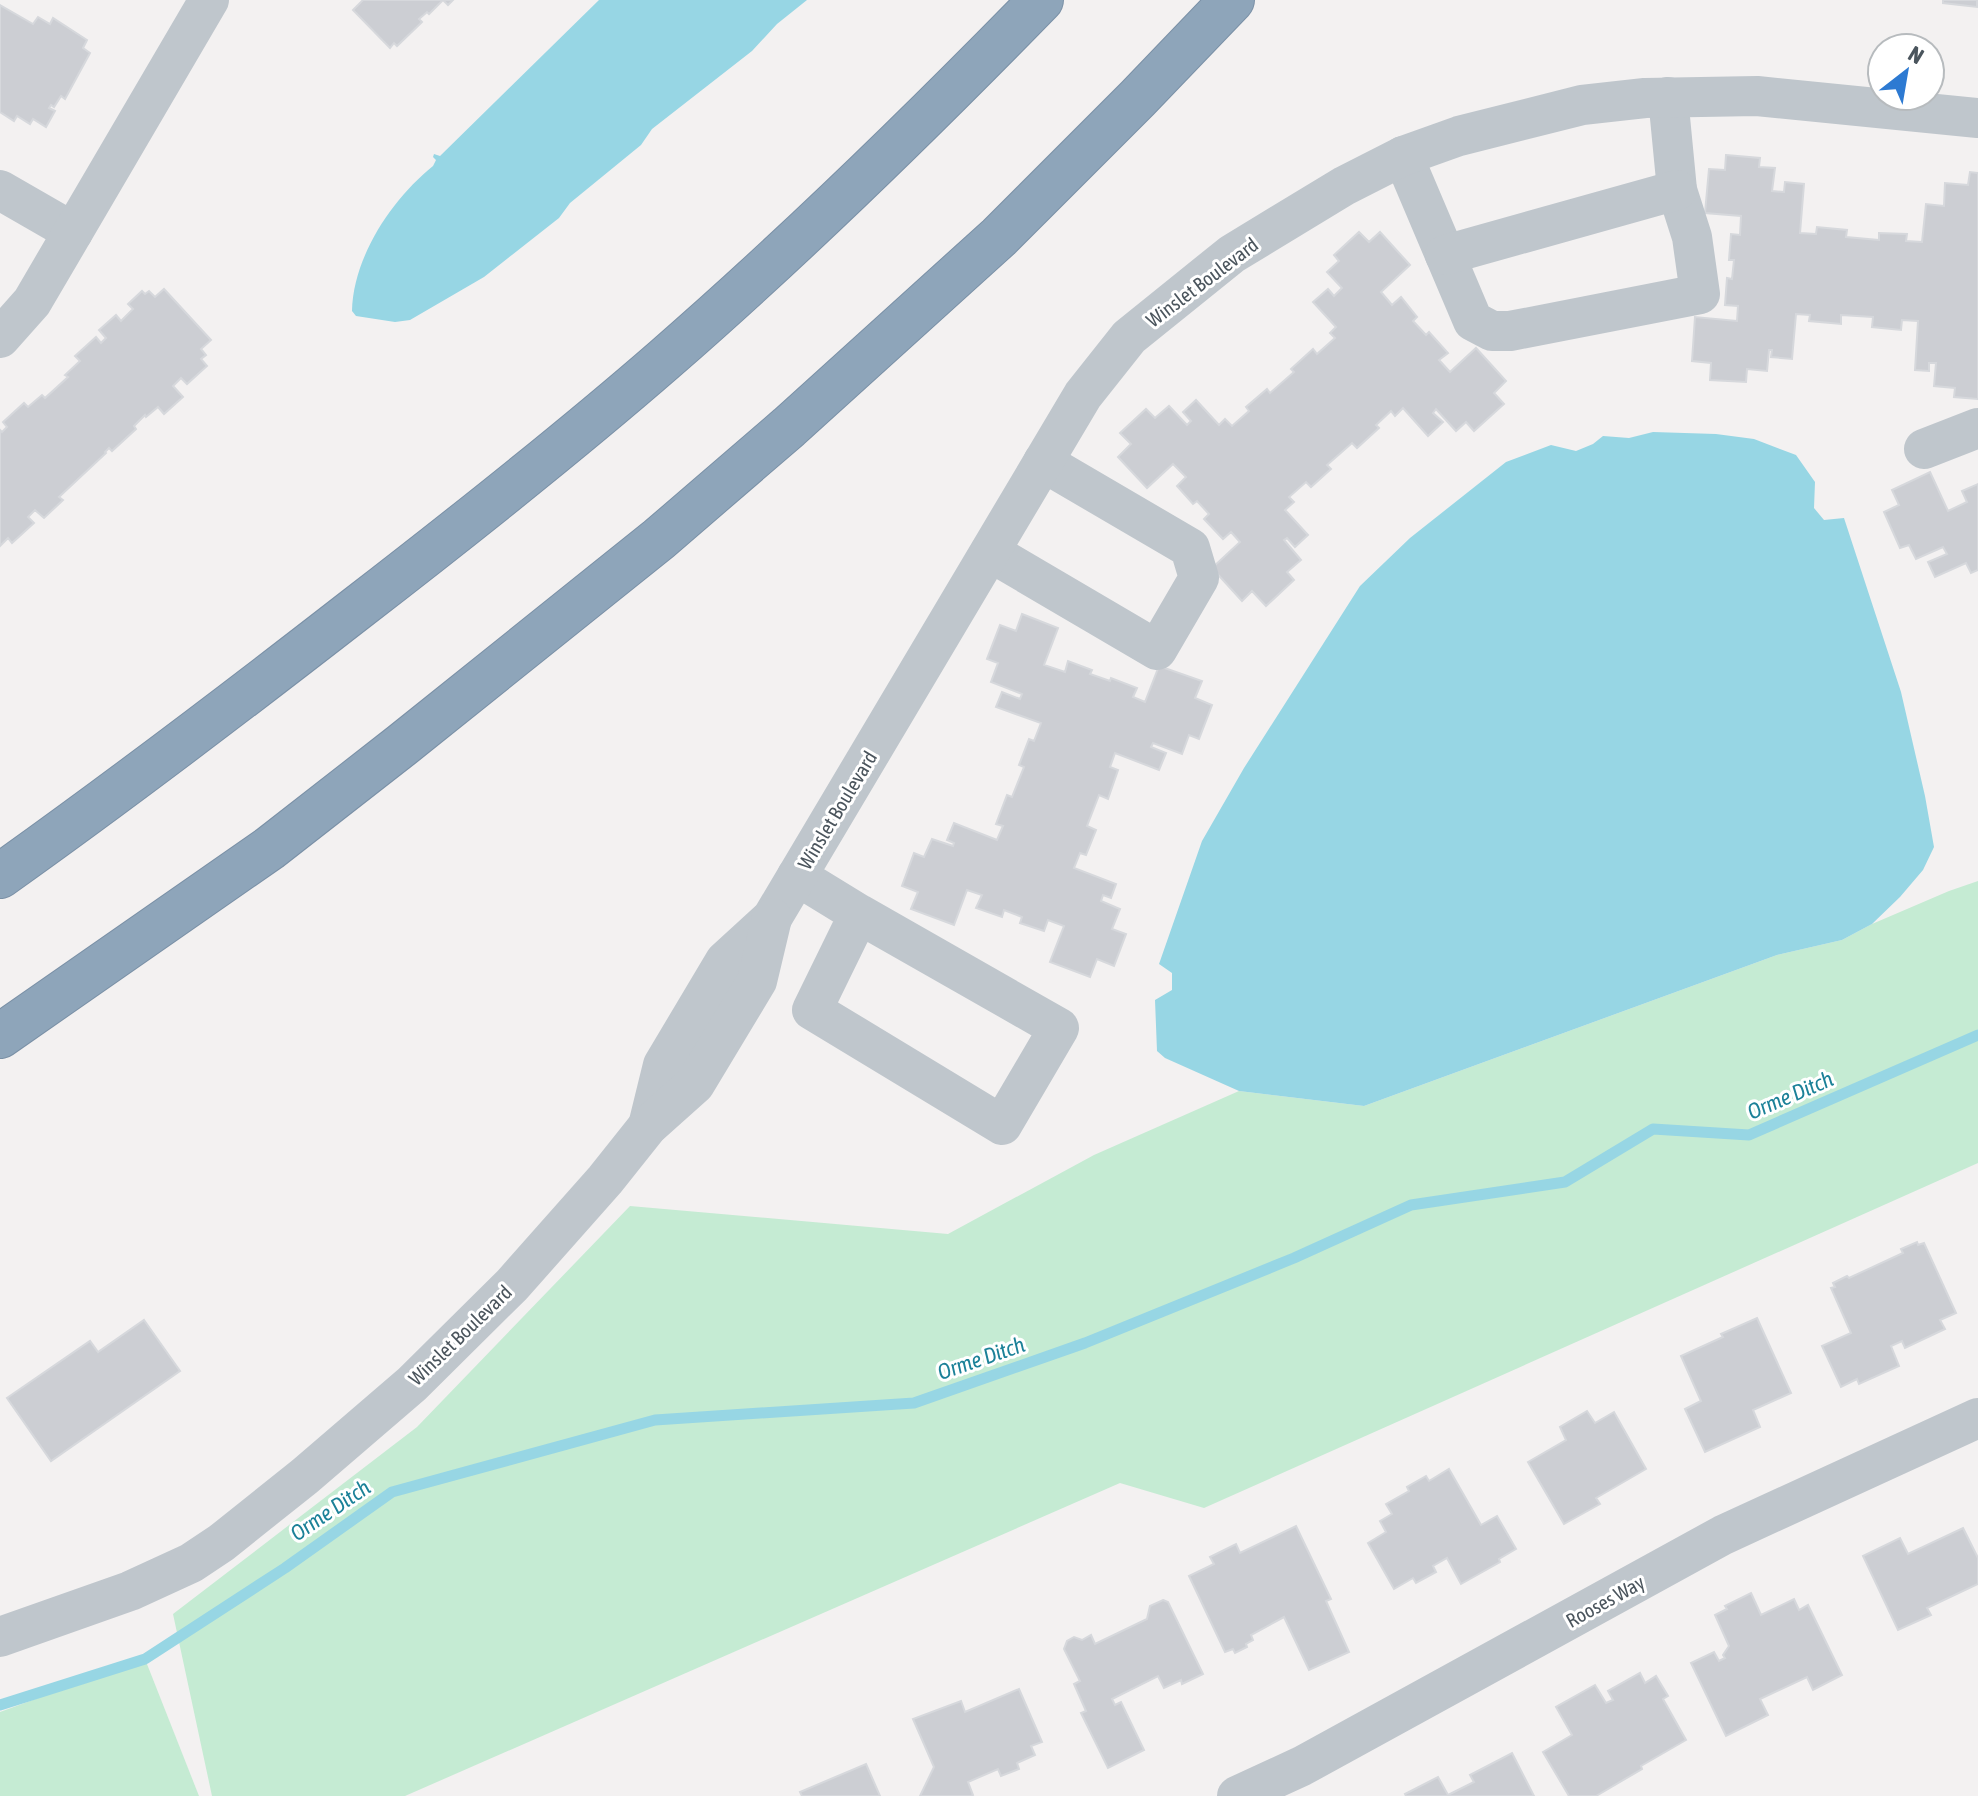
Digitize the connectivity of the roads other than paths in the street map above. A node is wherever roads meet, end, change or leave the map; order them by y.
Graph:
1 (209, 0) edge
2 (1041, 0) edge
3 (1232, 0) edge
4 (1668, 97) junction
5 (1978, 118) edge
6 (1403, 156) junction
7 (0, 190) edge
8 (1677, 190) junction
9 (73, 232) junction
10 (1445, 255) junction
11 (0, 338) edge
12 (1978, 428) edge
13 (1924, 449) dead end
14 (1043, 462) junction
15 (990, 552) junction
16 (0, 876) edge
17 (797, 876) junction
18 (859, 914) junction
19 (0, 1036) edge
20 (1978, 1418) edge
21 (0, 1637) edge
22 (1237, 1796) edge

1 - 9 street
2 - 16 highway
3 - 19 highway
4 - 5 street, Winslet Boulevard
4 - 6 street, Winslet Boulevard
4 - 8 street
6 - 10 street
6 - 14 street, Winslet Boulevard
7 - 9 street
8 - 10 street
8 - 10 street
9 - 11 street
12 - 13 street
14 - 15 street, Winslet Boulevard
14 - 15 street
15 - 17 street, Winslet Boulevard
17 - 18 street
17 - 21 street, Winslet Boulevard
18 - 18 street
20 - 22 street, Rooses Way

